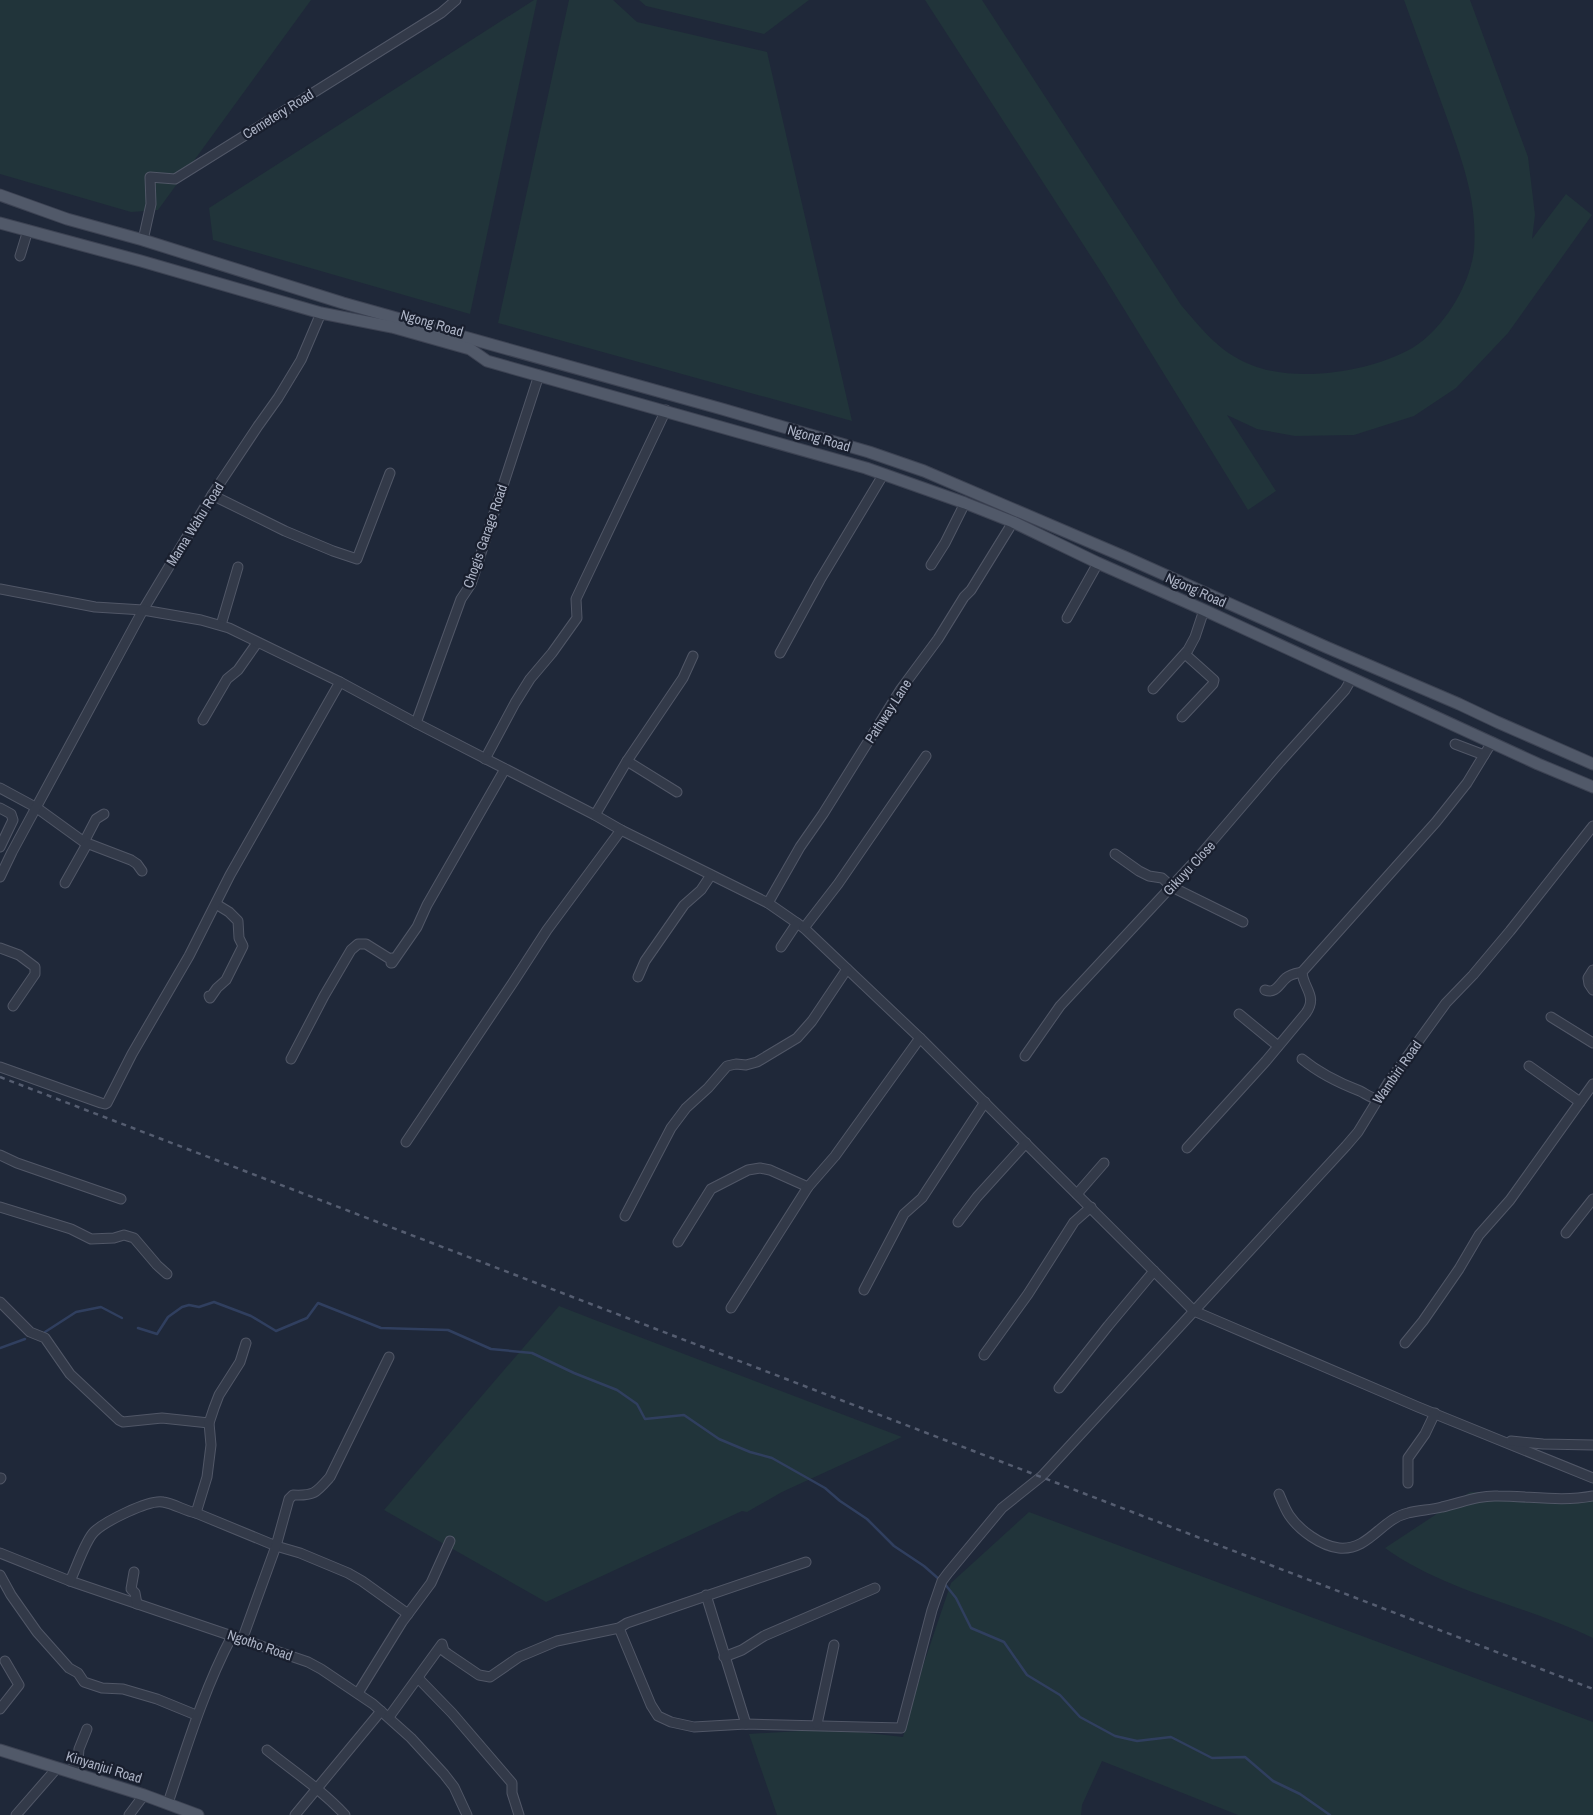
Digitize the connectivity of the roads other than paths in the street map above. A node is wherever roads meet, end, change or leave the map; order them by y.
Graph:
1 (456, 0) edge
2 (0, 195) edge
3 (0, 223) edge
4 (28, 230) junction
5 (143, 240) junction
6 (20, 256) dead end
7 (321, 313) junction
8 (539, 375) junction
9 (666, 410) junction
10 (390, 473) dead end
11 (883, 475) junction
12 (212, 496) junction
13 (965, 503) junction
14 (1013, 522) junction
15 (1098, 563) junction
16 (931, 566) dead end
17 (238, 567) dead end
18 (0, 589) edge
19 (143, 610) junction
20 (1204, 610) junction
21 (1067, 618) dead end
22 (221, 625) junction
23 (257, 642) junction
24 (780, 653) dead end
25 (1184, 654) junction
26 (693, 656) dead end
27 (1352, 678) junction
28 (340, 682) junction
29 (1153, 689) dead end
30 (1182, 717) dead end
31 (204, 720) dead end
32 (416, 723) junction
33 (1492, 742) junction
34 (1455, 744) dead end
35 (1484, 755) junction
36 (926, 756) dead end
37 (486, 759) junction
38 (627, 761) junction
39 (1593, 764) edge
40 (505, 770) junction
41 (1593, 787) edge
42 (0, 788) edge
43 (676, 792) dead end
44 (0, 808) edge
45 (37, 808) junction
46 (104, 814) dead end
47 (595, 815) junction
48 (1593, 826) edge
49 (622, 830) junction
50 (85, 843) junction
51 (0, 847) edge
52 (1115, 854) dead end
53 (142, 871) dead end
54 (711, 875) junction
55 (0, 877) edge
56 (65, 882) dead end
57 (1172, 887) junction
58 (768, 902) junction
59 (216, 904) junction
60 (1243, 922) dead end
61 (801, 925) junction
62 (781, 947) dead end
63 (0, 948) edge
64 (847, 969) junction
65 (1593, 970) edge
66 (1302, 972) junction
67 (638, 977) dead end
68 (1265, 990) dead end
69 (1593, 990) edge
70 (209, 996) dead end
71 (13, 1006) dead end
72 (1239, 1014) dead end
73 (1551, 1017) dead end
74 (920, 1038) junction
75 (1593, 1043) edge
76 (1278, 1046) junction
77 (1025, 1056) dead end
78 (291, 1059) dead end
79 (1302, 1059) dead end
80 (1529, 1066) dead end
81 (0, 1067) edge
82 (1593, 1084) edge
83 (1378, 1099) junction
84 (985, 1102) junction
85 (1580, 1102) junction
86 (406, 1142) dead end
87 (1026, 1143) junction
88 (1187, 1148) dead end
89 (0, 1155) edge
90 (1104, 1163) dead end
91 (808, 1187) junction
92 (1077, 1194) junction
93 (121, 1199) dead end
94 (1593, 1199) edge
95 (0, 1207) edge
96 (1091, 1207) junction
97 (625, 1216) dead end
98 (958, 1222) dead end
99 (1566, 1232) dead end
100 (678, 1242) dead end
101 (1154, 1271) junction
102 (167, 1274) dead end
103 (864, 1290) dead end
104 (0, 1302) edge
105 (731, 1308) dead end
106 (1194, 1311) junction
107 (246, 1342) dead end
108 (1405, 1343) dead end
109 (984, 1356) dead end
110 (389, 1357) dead end
111 (1059, 1388) dead end
112 (1435, 1414) junction
113 (209, 1423) junction
114 (1593, 1437) edge
115 (1503, 1441) junction
116 (1578, 1444) junction
117 (1593, 1445) edge
118 (1593, 1478) edge
119 (1408, 1483) dead end
120 (1280, 1494) dead end
121 (1593, 1496) edge
122 (196, 1513) junction
123 (450, 1541) dead end
124 (276, 1546) junction
125 (0, 1553) edge
126 (806, 1562) dead end
127 (134, 1572) dead end
128 (0, 1575) edge
129 (70, 1581) junction
130 (875, 1588) dead end
131 (706, 1596) junction
132 (137, 1604) junction
133 (408, 1614) junction
134 (619, 1628) junction
135 (232, 1636) junction
136 (242, 1640) junction
137 (834, 1644) dead end
138 (724, 1657) junction
139 (6, 1661) dead end
140 (418, 1678) junction
141 (358, 1693) junction
142 (0, 1709) edge
143 (381, 1711) junction
144 (196, 1716) junction
145 (389, 1717) junction
146 (746, 1724) junction
147 (817, 1724) junction
148 (87, 1729) dead end
149 (0, 1750) edge
150 (267, 1750) dead end
151 (57, 1768) junction
152 (70, 1772) junction
153 (316, 1789) junction
154 (144, 1795) junction
155 (168, 1803) junction
156 (16, 1815) edge
157 (129, 1815) edge
158 (198, 1815) edge
159 (295, 1815) edge
160 (345, 1815) edge
161 (467, 1815) edge
162 (519, 1815) edge

1 - 5 street, Cemetery Road
2 - 5 main road, Ngong Road
3 - 4 main road, Ngong Road
4 - 6 street
4 - 7 main road, Ngong Road
5 - 39 main road, Ngong Road
7 - 8 main road, Ngong Road
7 - 12 street, Mama Wahu Road
8 - 9 main road, Ngong Road
8 - 32 street, Chogis Garage Road
9 - 11 main road, Ngong Road
9 - 37 street
10 - 12 street
11 - 13 main road, Ngong Road
11 - 24 street
12 - 19 street, Mama Wahu Road
13 - 14 main road, Ngong Road
13 - 16 street
14 - 15 main road, Ngong Road
14 - 58 street, Pathway Lane
15 - 20 main road, Ngong Road
15 - 21 street
17 - 22 street
18 - 19 street
19 - 22 street
19 - 45 street, Mama Wahu Road
20 - 25 street
20 - 27 main road, Ngong Road
22 - 23 street
23 - 28 street
23 - 31 street
25 - 29 street
25 - 30 street
26 - 38 street
27 - 33 main road, Ngong Road
27 - 57 street, Gikuyu Close
28 - 32 street
28 - 59 street
32 - 37 street
33 - 35 street
33 - 41 main road, Ngong Road
34 - 35 street
35 - 66 street
36 - 61 street
37 - 40 street
38 - 43 street
38 - 47 street
40 - 47 street
40 - 78 street
42 - 45 street
44 - 51 street
45 - 50 street
45 - 55 street, Mama Wahu Road
46 - 50 street
47 - 49 street
48 - 83 street, Wambiri Road
49 - 54 street
49 - 86 street
50 - 53 street
50 - 56 street
52 - 57 street
54 - 58 street
54 - 67 street
57 - 60 street
57 - 77 street, Gikuyu Close
58 - 61 street
59 - 70 street
59 - 81 street
61 - 62 street
61 - 64 street
63 - 71 street
64 - 74 street
64 - 97 street
65 - 69 street
66 - 68 street
66 - 76 street
72 - 76 street
73 - 75 street
74 - 84 street
74 - 91 street
76 - 88 street
79 - 83 street
80 - 85 street
82 - 85 street
83 - 106 street, Wambiri Road
84 - 87 street
84 - 103 street
85 - 108 street
87 - 92 street
87 - 98 street
89 - 93 street
90 - 92 street
91 - 100 street
91 - 105 street
92 - 96 street
94 - 99 street
95 - 102 street
96 - 101 street
96 - 109 street
101 - 106 street
101 - 111 street
104 - 113 street
106 - 112 street
106 - 147 street, Wambiri Road
107 - 113 street
110 - 124 street
112 - 115 street
112 - 119 street
113 - 122 street
114 - 116 street
115 - 116 street
115 - 118 street
116 - 117 street
120 - 121 street
122 - 124 street
122 - 129 street
123 - 133 street
124 - 133 street
124 - 136 street
125 - 129 street, Ngotho Road
126 - 131 street
127 - 132 street
128 - 144 street
129 - 132 street, Ngotho Road
130 - 138 street
131 - 134 street
131 - 138 street
132 - 135 street, Ngotho Road
133 - 141 street
134 - 140 street
134 - 146 street
135 - 136 street, Ngotho Road
135 - 144 street
136 - 141 street, Ngotho Road
137 - 147 street
138 - 146 street
139 - 142 street
140 - 145 street
140 - 162 street
141 - 143 street, Ngotho Road
143 - 145 street, Ngotho Road
143 - 153 street
144 - 155 street
145 - 161 street, Ngotho Road
146 - 147 street
148 - 152 street
149 - 151 main road, Kinyanjui Road
150 - 153 street
151 - 152 main road, Kinyanjui Road
151 - 156 street
152 - 154 main road, Kinyanjui Road
153 - 159 street
153 - 160 street
154 - 155 main road, Kinyanjui Road
154 - 157 street
155 - 158 main road, Kinyanjui Road

